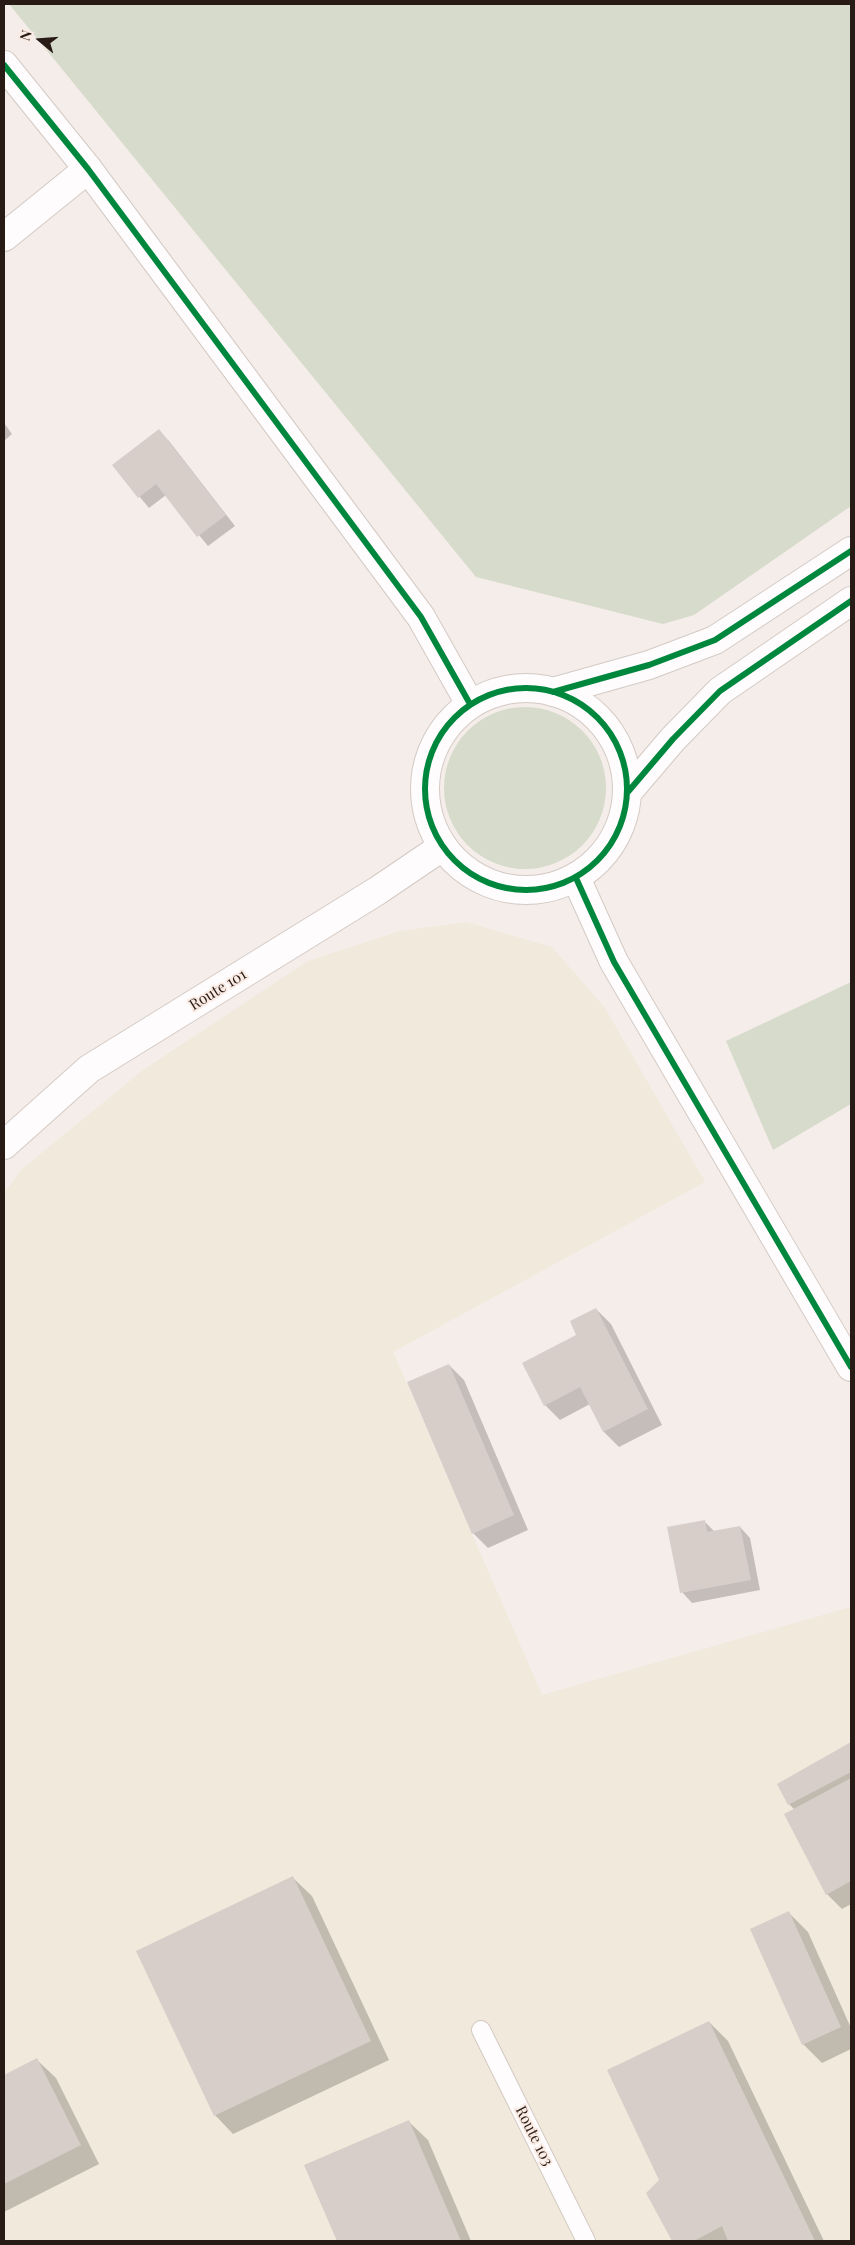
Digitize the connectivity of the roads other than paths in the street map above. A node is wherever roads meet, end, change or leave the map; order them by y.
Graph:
1 (4, 65) edge
2 (88, 169) junction
3 (4, 237) edge
4 (851, 552) edge
5 (851, 601) edge
6 (553, 692) junction
7 (470, 704) junction
8 (627, 793) junction
9 (442, 847) junction
10 (576, 878) junction
11 (4, 1145) edge
12 (851, 1366) edge
13 (481, 2030) dead end
14 (586, 2241) edge

1 - 2 main road
2 - 3 main road
2 - 7 main road
4 - 6 main road
5 - 8 main road
6 - 7 main road
6 - 8 main road
7 - 9 main road
8 - 10 main road
9 - 10 main road
9 - 11 main road, Route 101
10 - 12 main road
13 - 14 lane, Route 103

